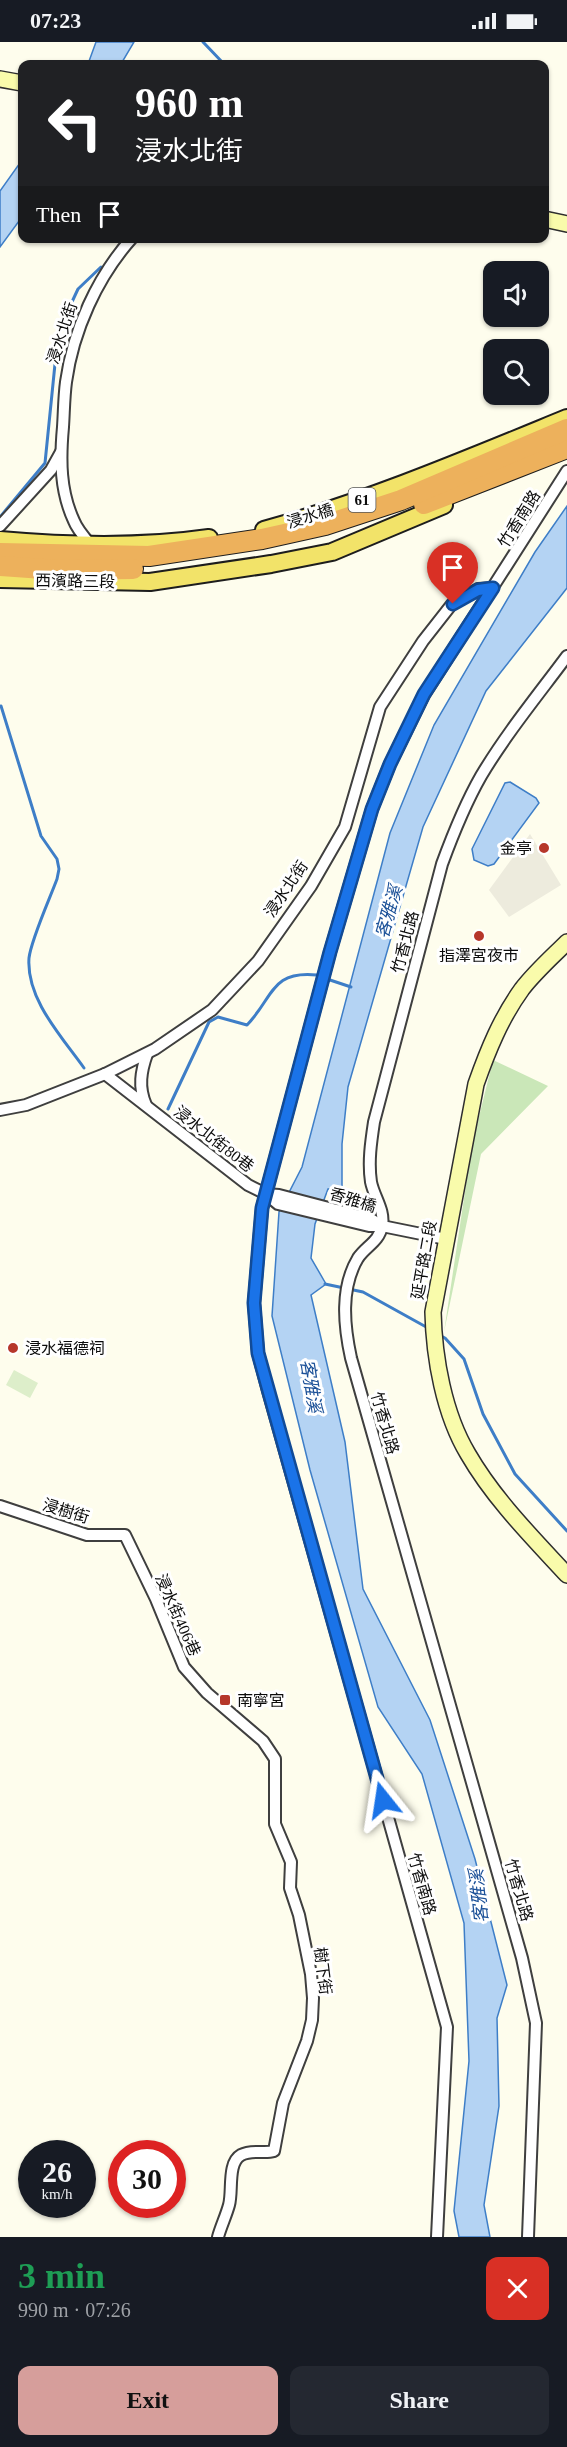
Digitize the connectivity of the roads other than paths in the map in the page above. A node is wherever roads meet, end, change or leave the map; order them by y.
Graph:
1 (0, 80) edge
2 (18, 82) edge
3 (549, 220) edge
4 (567, 224) edge
5 (128, 243) edge
6 (567, 418) edge
7 (567, 429) edge
8 (567, 448) edge
9 (61, 451) junction
10 (567, 454) edge
11 (567, 471) edge
12 (0, 526) edge
13 (0, 540) edge
14 (90, 544) junction
15 (0, 553) edge
16 (148, 562) junction
17 (0, 566) edge
18 (0, 579) edge
19 (493, 588) junction
20 (567, 656) edge
21 (567, 942) edge
22 (147, 1054) junction
23 (105, 1074) junction
24 (146, 1105) junction
25 (0, 1110) edge
26 (266, 1194) junction
27 (382, 1226) junction
28 (446, 1239) junction
29 (0, 1506) edge
30 (125, 1535) joint
31 (567, 1575) edge
32 (215, 1700) joint
33 (218, 2237) edge
34 (436, 2237) edge
35 (528, 2237) edge

1 - 2 street
3 - 4 street
5 - 9 street, 浸水北街
6 - 16 main road, 浸水橋 / 61
7 - 16 highway, 浸水橋 / 61
8 - 16 highway, 浸水橋 / 61
9 - 12 street, 浸水北街
9 - 14 street, 浸水北街
10 - 16 main road, 61
11 - 19 street, 竹香南路
13 - 14 main road, 61
14 - 16 main road, 61
15 - 16 highway, 61
16 - 17 highway, 61
16 - 18 main road, 西濱路三段 / 61
19 - 22 street, 浸水北街
19 - 26 street, 竹香南路
20 - 27 street, 竹香北路
21 - 28 street, 延平路二段
22 - 23 street, 浸水北街
22 - 24 street
23 - 24 street, 浸水北街80巷
23 - 25 street, 浸水北街
24 - 26 street, 浸水北街80巷
26 - 27 street, 香雅橋
26 - 34 street, 竹香南路
27 - 28 street
27 - 35 street, 竹香北路
28 - 31 street, 延平路二段
29 - 30 street, 浸樹街
30 - 32 street, 浸水街406巷
32 - 33 street, 樹下街

